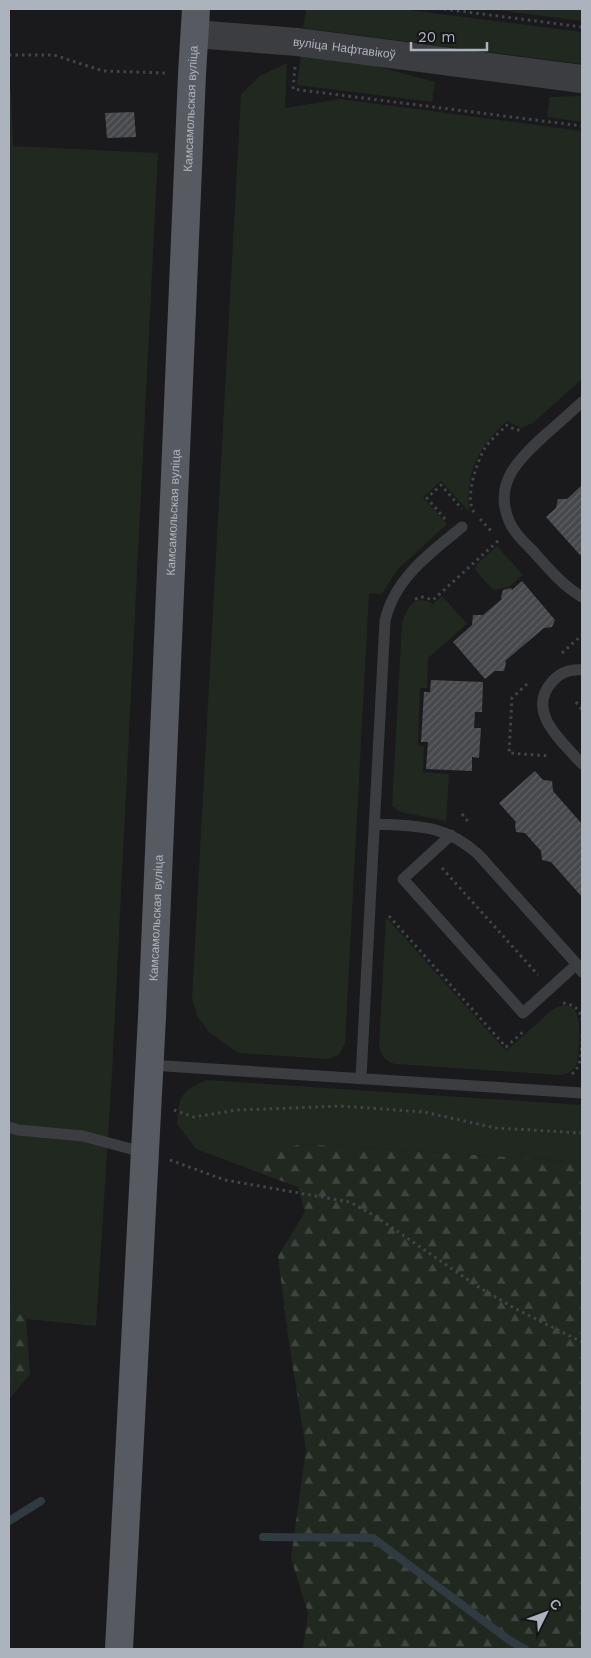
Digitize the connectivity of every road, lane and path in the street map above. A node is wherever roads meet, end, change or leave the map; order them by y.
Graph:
1 (444, 9) edge
2 (196, 21) edge
3 (582, 27) edge
4 (9, 55) edge
5 (192, 74) junction
6 (582, 79) edge
7 (293, 89) dead end
8 (582, 126) edge
9 (582, 402) edge
10 (464, 511) dead end
11 (459, 529) joint
12 (499, 540) dead end
13 (582, 597) edge
14 (409, 602) dead end
15 (582, 670) edge
16 (512, 698) dead end
17 (576, 702) dead end
18 (582, 710) edge
19 (547, 755) dead end
20 (582, 764) edge
21 (374, 824) junction
22 (452, 835) junction
23 (430, 854) junction
24 (579, 968) edge
25 (550, 988) junction
26 (582, 1035) edge
27 (567, 1076) dead end
28 (149, 1077) junction
29 (360, 1078) junction
30 (582, 1093) edge
31 (9, 1127) edge
32 (582, 1133) edge
33 (146, 1153) junction
34 (582, 1342) edge
35 (119, 1649) edge

1 - 3 path
2 - 5 main road, Камсамольская вуліца
2 - 6 street, вуліца Нафтавікоў
4 - 5 path
5 - 28 main road, Камсамольская вуліца
7 - 8 path
9 - 13 lane
10 - 11 path
11 - 21 lane
12 - 14 path
15 - 20 lane
16 - 19 path
17 - 18 path
21 - 22 lane
21 - 29 lane
22 - 23 lane
22 - 24 lane
23 - 25 path
23 - 25 lane
24 - 25 lane
26 - 27 path
28 - 29 lane
28 - 32 path
28 - 33 main road, Камсамольская вуліца
29 - 30 lane
31 - 33 lane
33 - 34 path
33 - 35 main road, Камсамольская вуліца

